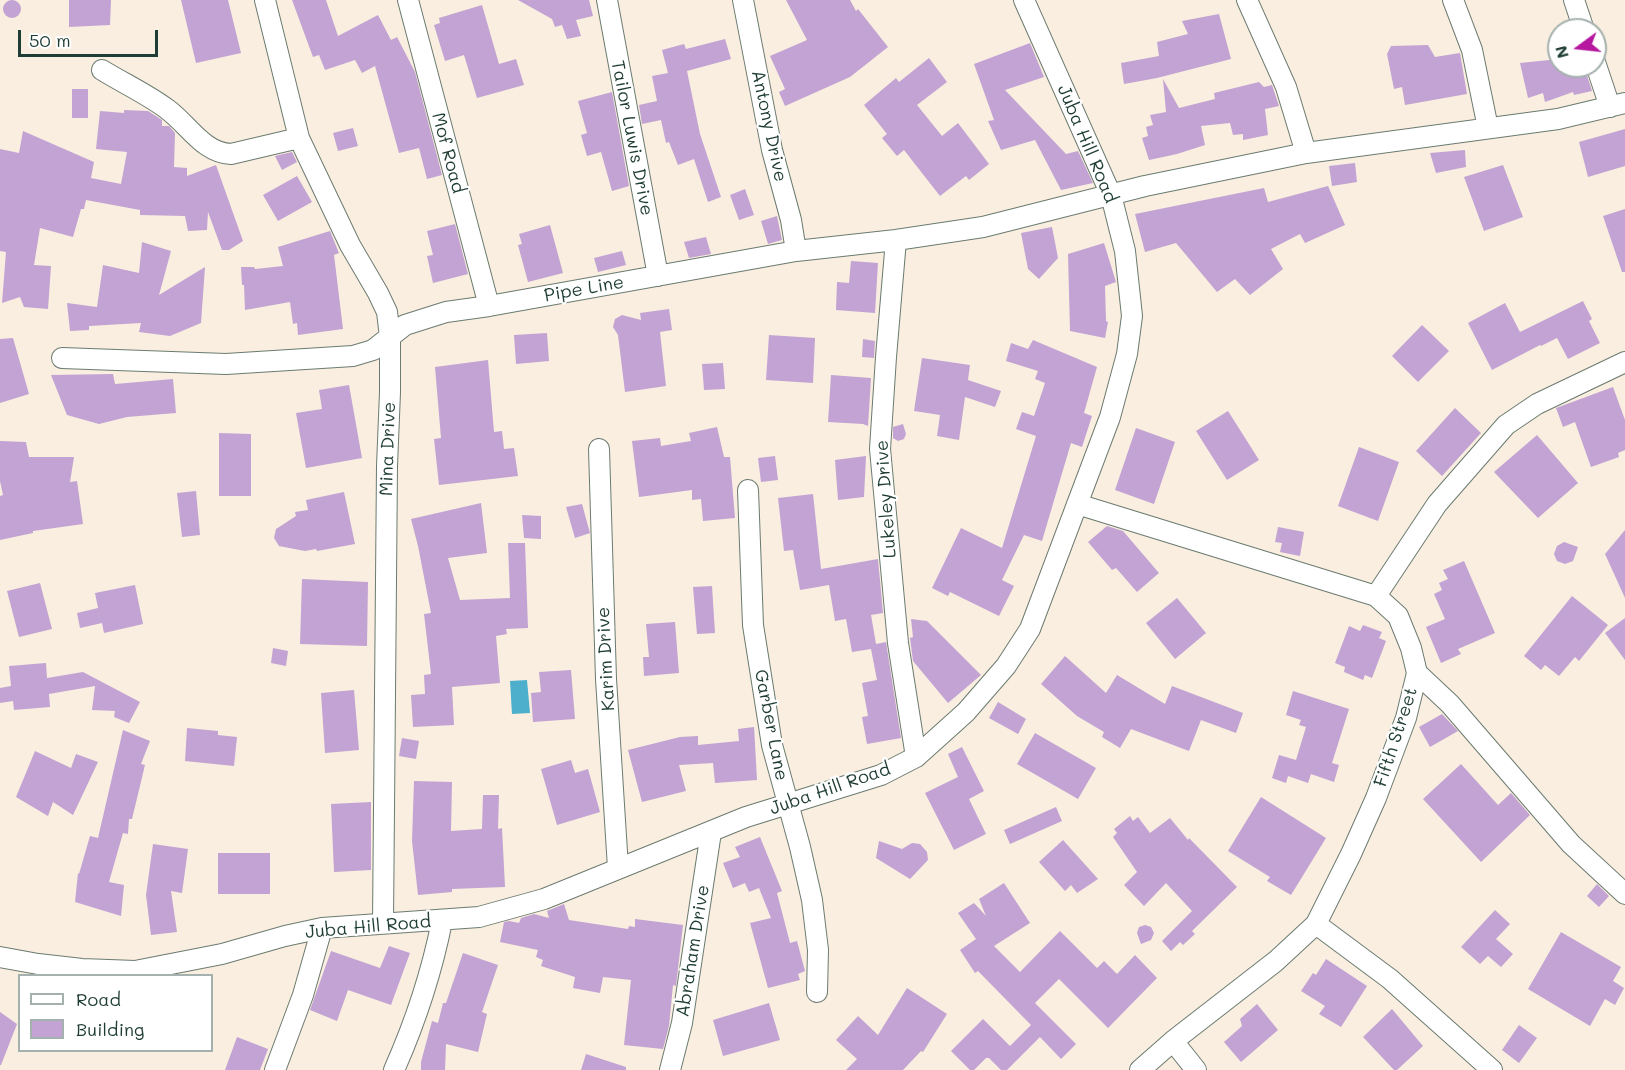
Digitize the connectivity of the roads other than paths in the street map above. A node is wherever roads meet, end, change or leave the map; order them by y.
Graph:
1 (265, 0) edge
2 (408, 0) edge
3 (607, 0) edge
4 (743, 0) edge
5 (1024, 0) edge
6 (1247, 0) edge
7 (1453, 0) edge
8 (1574, 0) edge
9 (1580, 18) edge
10 (102, 70) dead end
11 (1604, 78) edge
12 (1618, 105) edge
13 (1488, 128) junction
14 (299, 138) junction
15 (1306, 153) junction
16 (1111, 195) junction
17 (896, 240) junction
18 (796, 251) junction
19 (658, 276) junction
20 (489, 306) junction
21 (390, 337) junction
22 (62, 358) dead end
23 (1625, 362) edge
24 (599, 449) dead end
25 (748, 490) dead end
26 (1077, 504) junction
27 (1376, 596) junction
28 (1417, 673) junction
29 (916, 757) junction
30 (788, 804) junction
31 (711, 832) junction
32 (618, 868) junction
33 (1625, 894) edge
34 (442, 921) junction
35 (383, 923) junction
36 (1316, 924) junction
37 (322, 928) junction
38 (0, 957) edge
39 (817, 992) dead end
40 (1173, 1041) junction
41 (275, 1070) edge
42 (394, 1070) edge
43 (670, 1070) edge
44 (1140, 1070) edge
45 (1196, 1070) edge
46 (1492, 1070) edge

1 - 14 street, Mina Drive
2 - 20 street, Mof Road
3 - 19 street, Tailor Luwis Drive
4 - 18 street, Antony Drive
5 - 16 street, Juba Hill Road
6 - 15 street
7 - 13 street
8 - 9 street
10 - 14 street
11 - 12 street
12 - 13 street, Pipe Line
13 - 15 street, Pipe Line
14 - 21 street, Mina Drive
15 - 16 street, Pipe Line
16 - 17 street, Pipe Line
16 - 26 street, Juba Hill Road
17 - 18 street, Pipe Line
17 - 29 street, Lukeley Drive
18 - 19 street, Pipe Line
19 - 20 street, Pipe Line
20 - 21 street, Pipe Line
21 - 22 street, Pipe Line
21 - 35 street, Mina Drive
23 - 27 street
24 - 32 street, Karim Drive
25 - 30 street, Garber Lane
26 - 27 street, Fifth Street
26 - 29 street, Juba Hill Road
27 - 28 street, Fifth Street
28 - 33 street
28 - 36 street, Fifth Street
29 - 30 street, Juba Hill Road
30 - 31 street, Juba Hill Road
30 - 39 street, Garber Lane
31 - 32 street, Juba Hill Road
31 - 43 street, Abraham Drive
32 - 34 street, Juba Hill Road
34 - 35 street, Juba Hill Road
34 - 42 street
35 - 37 street, Juba Hill Road
36 - 40 street, Fifth Street
36 - 46 street
37 - 38 street, Juba Hill Road
37 - 41 street
40 - 44 street, Fifth Street
40 - 45 street

